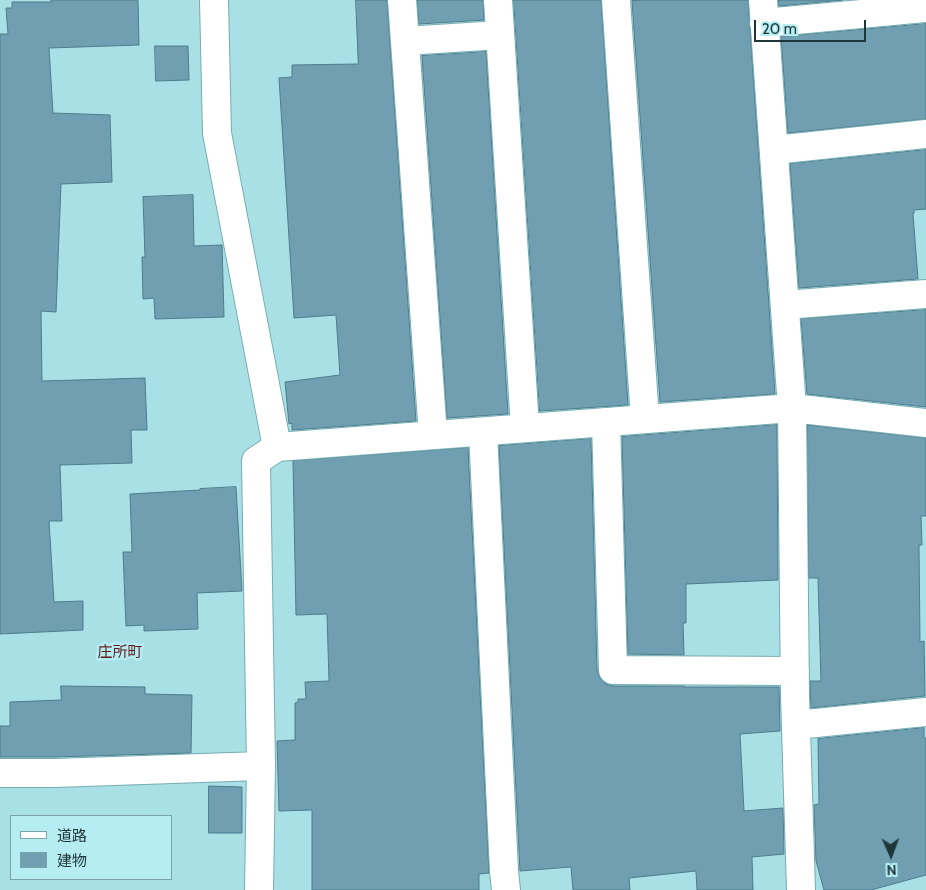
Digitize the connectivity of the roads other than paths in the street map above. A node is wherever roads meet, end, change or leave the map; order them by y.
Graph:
1 (214, 0) edge
2 (402, 0) edge
3 (498, 0) edge
4 (616, 0) edge
5 (926, 8) edge
6 (764, 12) edge
7 (500, 35) junction
8 (405, 40) junction
9 (926, 134) edge
10 (774, 150) junction
11 (926, 294) edge
12 (785, 305) junction
13 (792, 408) junction
14 (645, 419) junction
15 (606, 422) junction
16 (926, 423) edge
17 (525, 428) junction
18 (483, 432) junction
19 (434, 435) junction
20 (277, 447) junction
21 (795, 671) junction
22 (926, 712) edge
23 (796, 725) junction
24 (262, 766) junction
25 (0, 773) edge
26 (259, 890) edge
27 (506, 890) edge
28 (801, 890) edge

1 - 20 street
2 - 8 street
3 - 7 street
4 - 14 street
5 - 6 street
6 - 10 street
7 - 8 street
7 - 17 street
8 - 19 street
9 - 10 street
10 - 12 street
11 - 12 street
12 - 13 street
13 - 14 street
13 - 16 street
13 - 21 street
14 - 15 street
15 - 17 street
15 - 21 street
17 - 18 street
18 - 19 street
18 - 27 street
19 - 20 street
20 - 24 street
21 - 23 street
22 - 23 street
23 - 28 street
24 - 25 street
24 - 26 street

